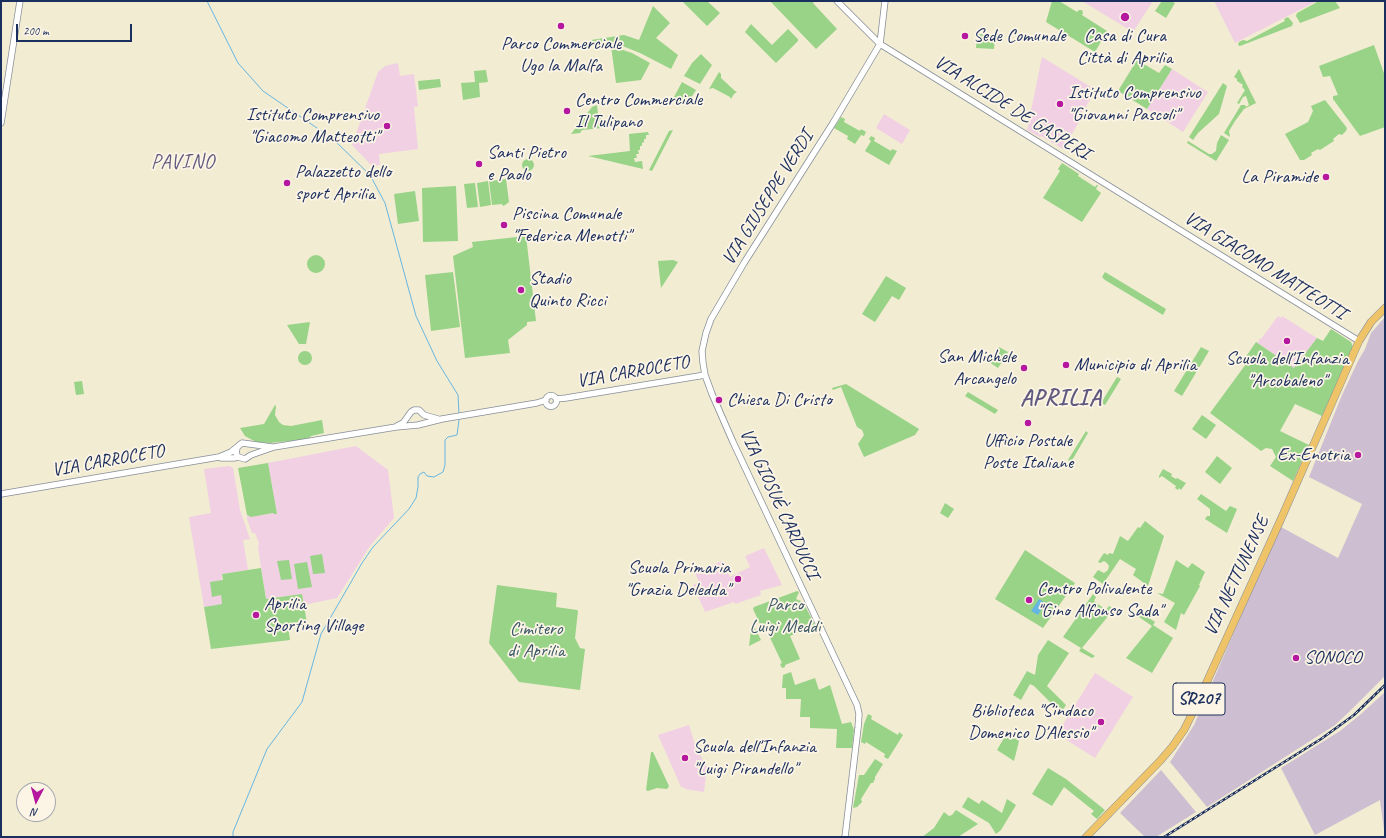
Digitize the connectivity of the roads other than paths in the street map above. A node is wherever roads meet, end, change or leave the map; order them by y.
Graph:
1 (20, 1) edge
2 (837, 1) edge
3 (885, 1) edge
4 (880, 44) junction
5 (1, 123) edge
6 (1156, 216) joint
7 (1385, 308) edge
8 (1359, 341) junction
9 (705, 375) junction
10 (556, 401) junction
11 (547, 403) junction
12 (424, 415) junction
13 (409, 416) junction
14 (442, 419) junction
15 (418, 425) junction
16 (396, 427) junction
17 (247, 444) junction
18 (274, 447) junction
19 (237, 448) junction
20 (251, 455) junction
21 (219, 457) junction
22 (238, 457) junction
23 (1, 494) edge
24 (845, 837) edge
25 (1086, 837) edge

1 - 5 street
2 - 4 street, VIA ALCIDE DE GASPERI
3 - 4 street
4 - 6 street, VIA ALCIDE DE GASPERI
4 - 9 street, VIA GIUSEPPE VERDI
6 - 8 street, VIA GIACOMO MATTEOTTI
7 - 8 main road, VIA NETTUNENSE / SR207
8 - 25 main road, VIA NETTUNENSE / SR207
9 - 10 street, VIA CARROCETO
9 - 24 street, VIA GIOSUÈ CARDUCCI
10 - 11 street
10 - 11 street
11 - 14 street, VIA CARROCETO
12 - 13 street, VIA CARROCETO
12 - 14 street, VIA CARROCETO
12 - 15 street
13 - 15 street
13 - 16 street
14 - 15 street, VIA CARROCETO
15 - 16 street, VIA CARROCETO
16 - 18 street, VIA CARROCETO
17 - 18 street, VIA CARROCETO
17 - 19 street, VIA CARROCETO
17 - 20 street
18 - 20 street, VIA CARROCETO
19 - 21 street, VIA CARROCETO
19 - 22 street
20 - 22 street, VIA CARROCETO
21 - 22 street, VIA CARROCETO
21 - 23 street, VIA CARROCETO

